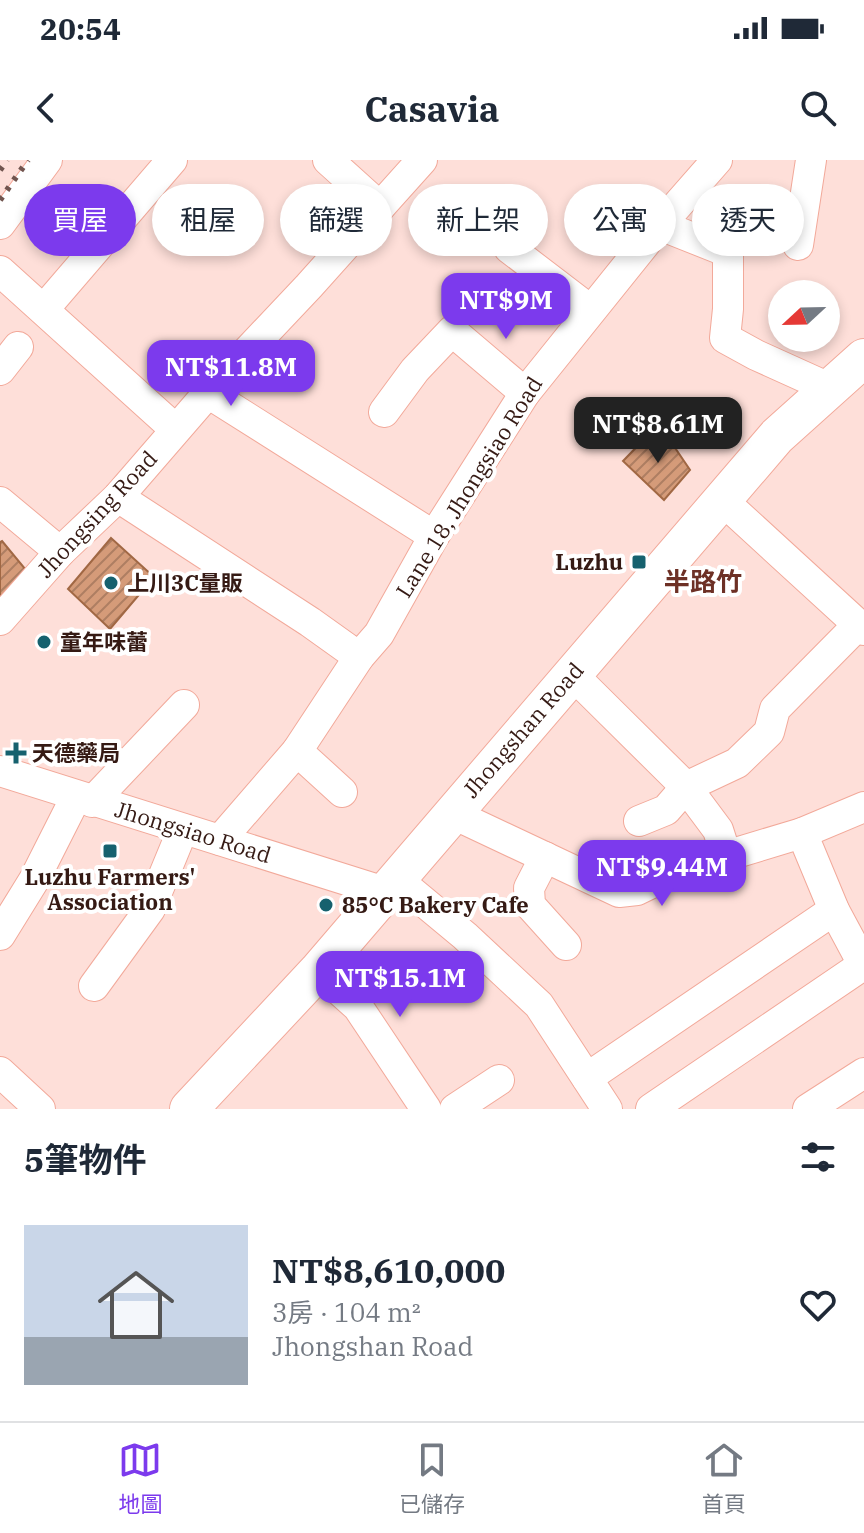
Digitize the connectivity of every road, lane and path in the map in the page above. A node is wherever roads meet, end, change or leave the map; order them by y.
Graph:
1 (47, 160) edge
2 (172, 160) edge
3 (328, 160) edge
4 (422, 160) edge
5 (717, 160) edge
6 (811, 160) edge
7 (355, 184) edge
8 (392, 194) edge
9 (804, 206) edge
10 (676, 207) edge
11 (0, 224) edge
12 (676, 231) edge
13 (336, 256) edge
14 (519, 256) edge
15 (634, 256) edge
16 (0, 271) edge
17 (44, 309) junction
18 (590, 310) junction
19 (864, 358) edge
20 (847, 387) edge
21 (208, 393) junction
22 (525, 393) junction
23 (384, 412) dead end
24 (175, 429) junction
25 (118, 497) junction
26 (0, 502) edge
27 (729, 506) junction
28 (434, 536) junction
29 (60, 552) junction
30 (0, 620) edge
31 (861, 628) edge
32 (359, 657) junction
33 (584, 686) junction
34 (184, 705) dead end
35 (297, 751) junction
36 (0, 771) edge
37 (686, 787) junction
38 (342, 792) dead end
39 (84, 799) junction
40 (864, 807) edge
41 (466, 820) junction
42 (639, 821) dead end
43 (183, 829) junction
44 (802, 833) junction
45 (220, 840) junction
46 (726, 855) junction
47 (545, 857) junction
48 (402, 894) junction
49 (834, 910) junction
50 (0, 935) edge
51 (566, 945) dead end
52 (864, 965) edge
53 (326, 977) junction
54 (94, 986) dead end
55 (0, 1072) edge
56 (864, 1073) edge
57 (587, 1078) junction
58 (499, 1080) dead end
59 (40, 1109) edge
60 (189, 1109) edge
61 (223, 1109) edge
62 (426, 1109) edge
63 (455, 1109) edge
64 (607, 1109) edge
65 (651, 1109) edge
66 (808, 1109) edge

1 - 11 street
2 - 17 street
3 - 7 street
4 - 8 street, Jhongsing Road
5 - 10 street, Lane 18, Jhongsiao Road
6 - 9 street
12 - 20 street
13 - 21 street, Jhongsing Road
14 - 18 street
15 - 18 street, Lane 18, Jhongsiao Road
16 - 17 street
17 - 24 street
18 - 22 street, Lane 18, Jhongsiao Road
19 - 20 main road, Jhongshan Road
20 - 27 main road, Jhongshan Road
21 - 24 street, Jhongsing Road
21 - 28 street
22 - 23 street
22 - 28 street, Lane 18, Jhongsiao Road
24 - 25 street, Jhongsing Road
25 - 29 street, Jhongsing Road
25 - 32 street
26 - 29 street
27 - 31 street
27 - 33 main road, Jhongshan Road
27 - 48 main road, Jhongshan Road
28 - 32 street, Lane 18, Jhongsiao Road
29 - 30 street, Jhongsing Road
31 - 37 street
32 - 35 street, Lane 18, Jhongsiao Road
33 - 37 street
33 - 41 main road, Jhongshan Road
34 - 39 street
35 - 38 street
35 - 45 street, Lane 18, Jhongsiao Road
36 - 39 street, Jhongsiao Road
37 - 42 street
37 - 46 street
39 - 43 street, Jhongsiao Road
39 - 50 street
40 - 44 street
41 - 47 street
41 - 48 main road, Jhongshan Road
43 - 45 street, Jhongsiao Road
43 - 54 street
44 - 46 street
44 - 49 street
45 - 48 street, Jhongsiao Road
46 - 47 street
47 - 51 street
48 - 53 main road, Jhongshan Road
48 - 57 street
49 - 52 street
49 - 57 street
52 - 65 street
53 - 60 main road, Jhongshan Road
53 - 61 main road, Jhongshan Road
53 - 62 street
55 - 59 street
56 - 66 street
57 - 64 street
58 - 63 street

